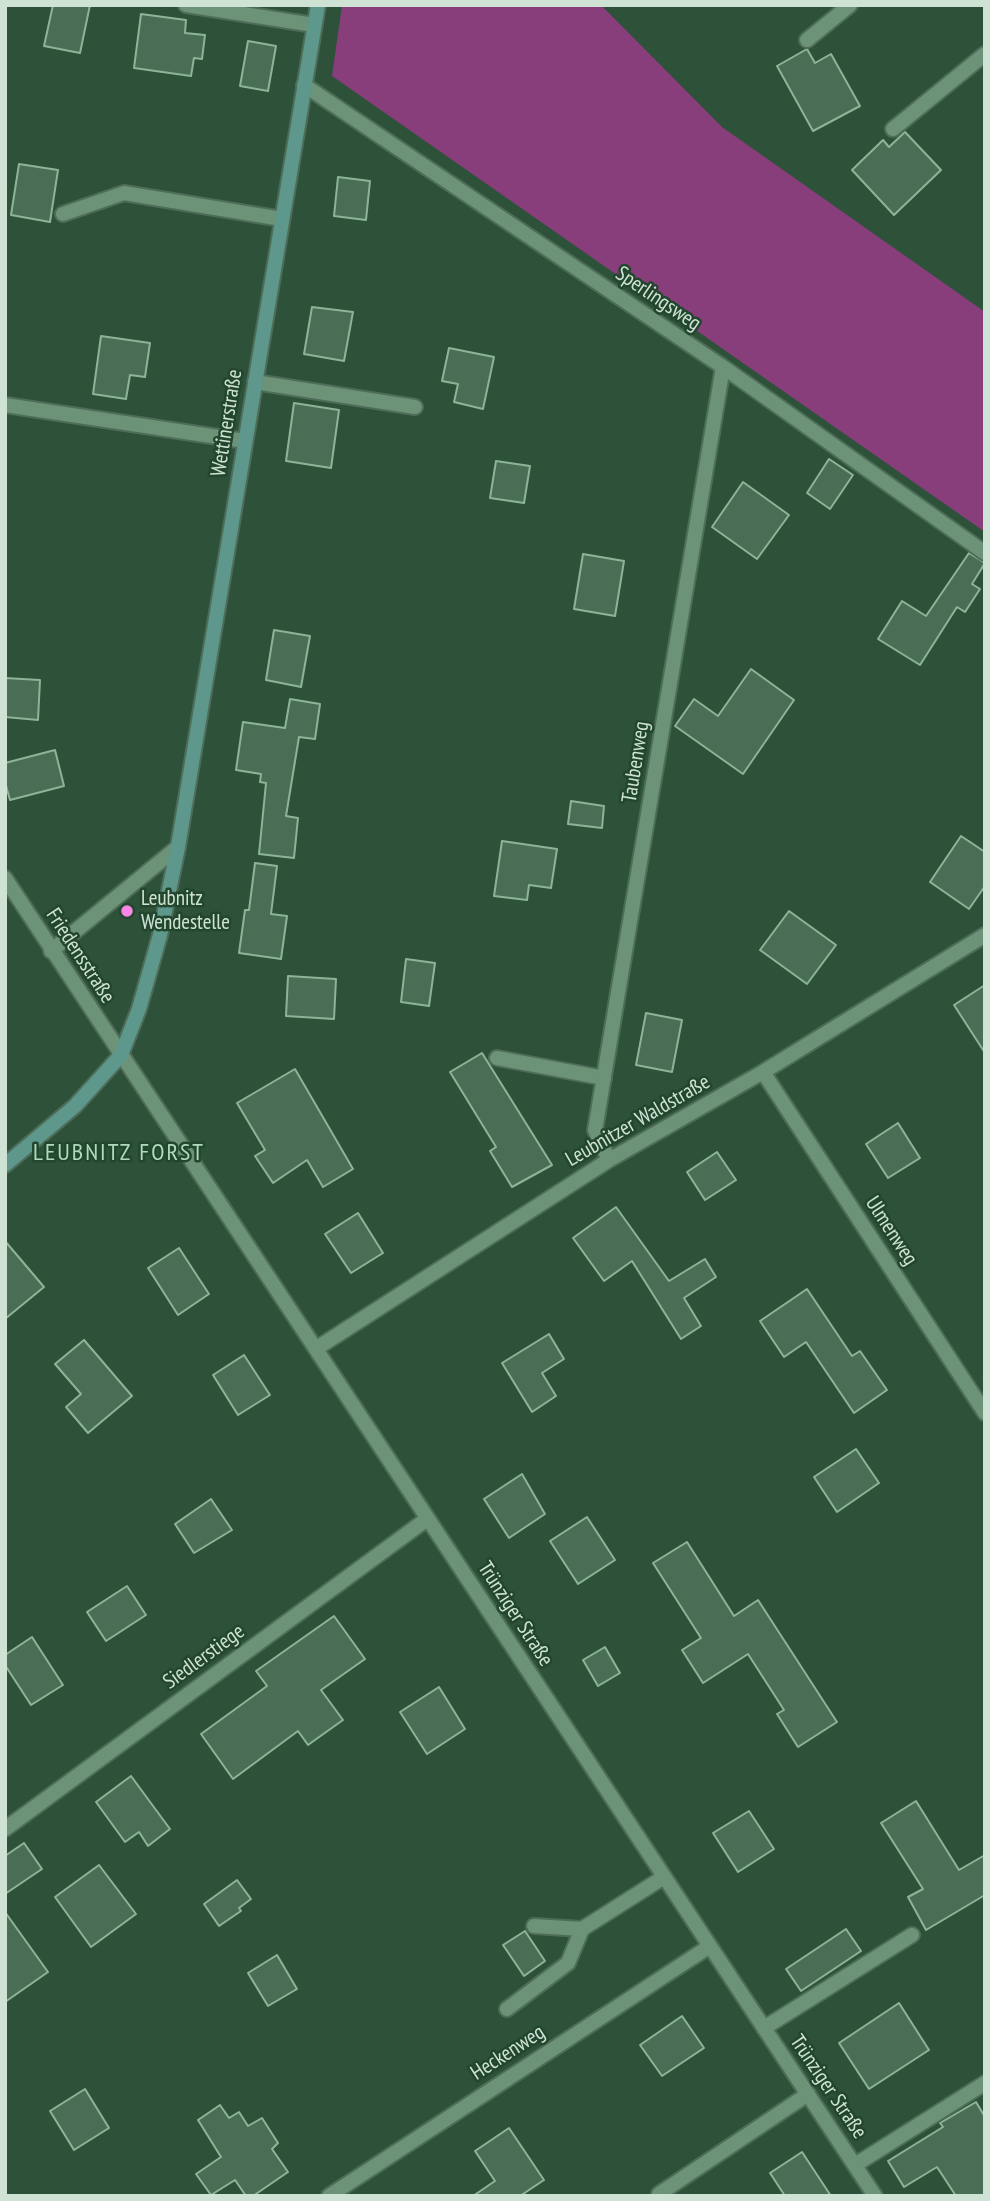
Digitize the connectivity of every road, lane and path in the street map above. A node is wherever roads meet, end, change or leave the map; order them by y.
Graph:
1 (186, 5) edge
2 (318, 5) edge
3 (850, 5) edge
4 (314, 25) junction
5 (807, 40) dead end
6 (985, 54) edge
7 (304, 85) junction
8 (893, 129) dead end
9 (63, 214) dead end
10 (282, 219) junction
11 (723, 367) junction
12 (255, 382) junction
13 (5, 405) edge
14 (415, 407) dead end
15 (245, 441) junction
16 (985, 553) edge
17 (178, 847) junction
18 (5, 878) edge
19 (985, 935) edge
20 (51, 951) junction
21 (121, 1055) junction
22 (497, 1058) dead end
23 (763, 1072) junction
24 (604, 1078) junction
25 (609, 1160) junction
26 (5, 1165) edge
27 (317, 1348) junction
28 (985, 1413) edge
29 (427, 1519) junction
30 (5, 1829) edge
31 (664, 1877) junction
32 (534, 1926) dead end
33 (582, 1929) junction
34 (912, 1935) dead end
35 (710, 1946) junction
36 (507, 2009) dead end
37 (764, 2028) junction
38 (985, 2083) edge
39 (808, 2094) junction
40 (855, 2165) junction
41 (659, 2194) edge
42 (329, 2196) edge
43 (875, 2196) edge

1 - 4 street
2 - 4 street, Wettinerstraße
3 - 5 street
4 - 7 street, Wettinerstraße
6 - 8 street
7 - 10 street, Wettinerstraße
7 - 11 street, Sperlingsweg
9 - 10 street
10 - 12 street, Wettinerstraße
11 - 16 street, Sperlingsweg
11 - 24 street, Taubenweg
12 - 14 street
12 - 15 street, Wettinerstraße
13 - 15 street
15 - 17 street, Wettinerstraße
17 - 20 street
17 - 21 street, Wettinerstraße
18 - 20 street, Friedensstraße
19 - 23 street, Leubnitzer Waldstraße
20 - 21 street, Friedensstraße
21 - 26 street
21 - 27 street, Trünziger Straße
22 - 24 street
23 - 25 street, Leubnitzer Waldstraße
23 - 28 street, Ulmenweg
24 - 25 street, Taubenweg
25 - 27 street, Leubnitzer Waldstraße
27 - 29 street, Trünziger Straße
29 - 30 street, Siedlerstiege
29 - 31 street, Trünziger Straße
31 - 33 street
31 - 35 street, Trünziger Straße
32 - 33 street
33 - 36 street
34 - 37 street
35 - 37 street, Trünziger Straße
35 - 42 street, Heckenweg
37 - 39 street, Trünziger Straße
38 - 40 street
39 - 40 street, Trünziger Straße
39 - 41 street
40 - 43 street, Trünziger Straße

